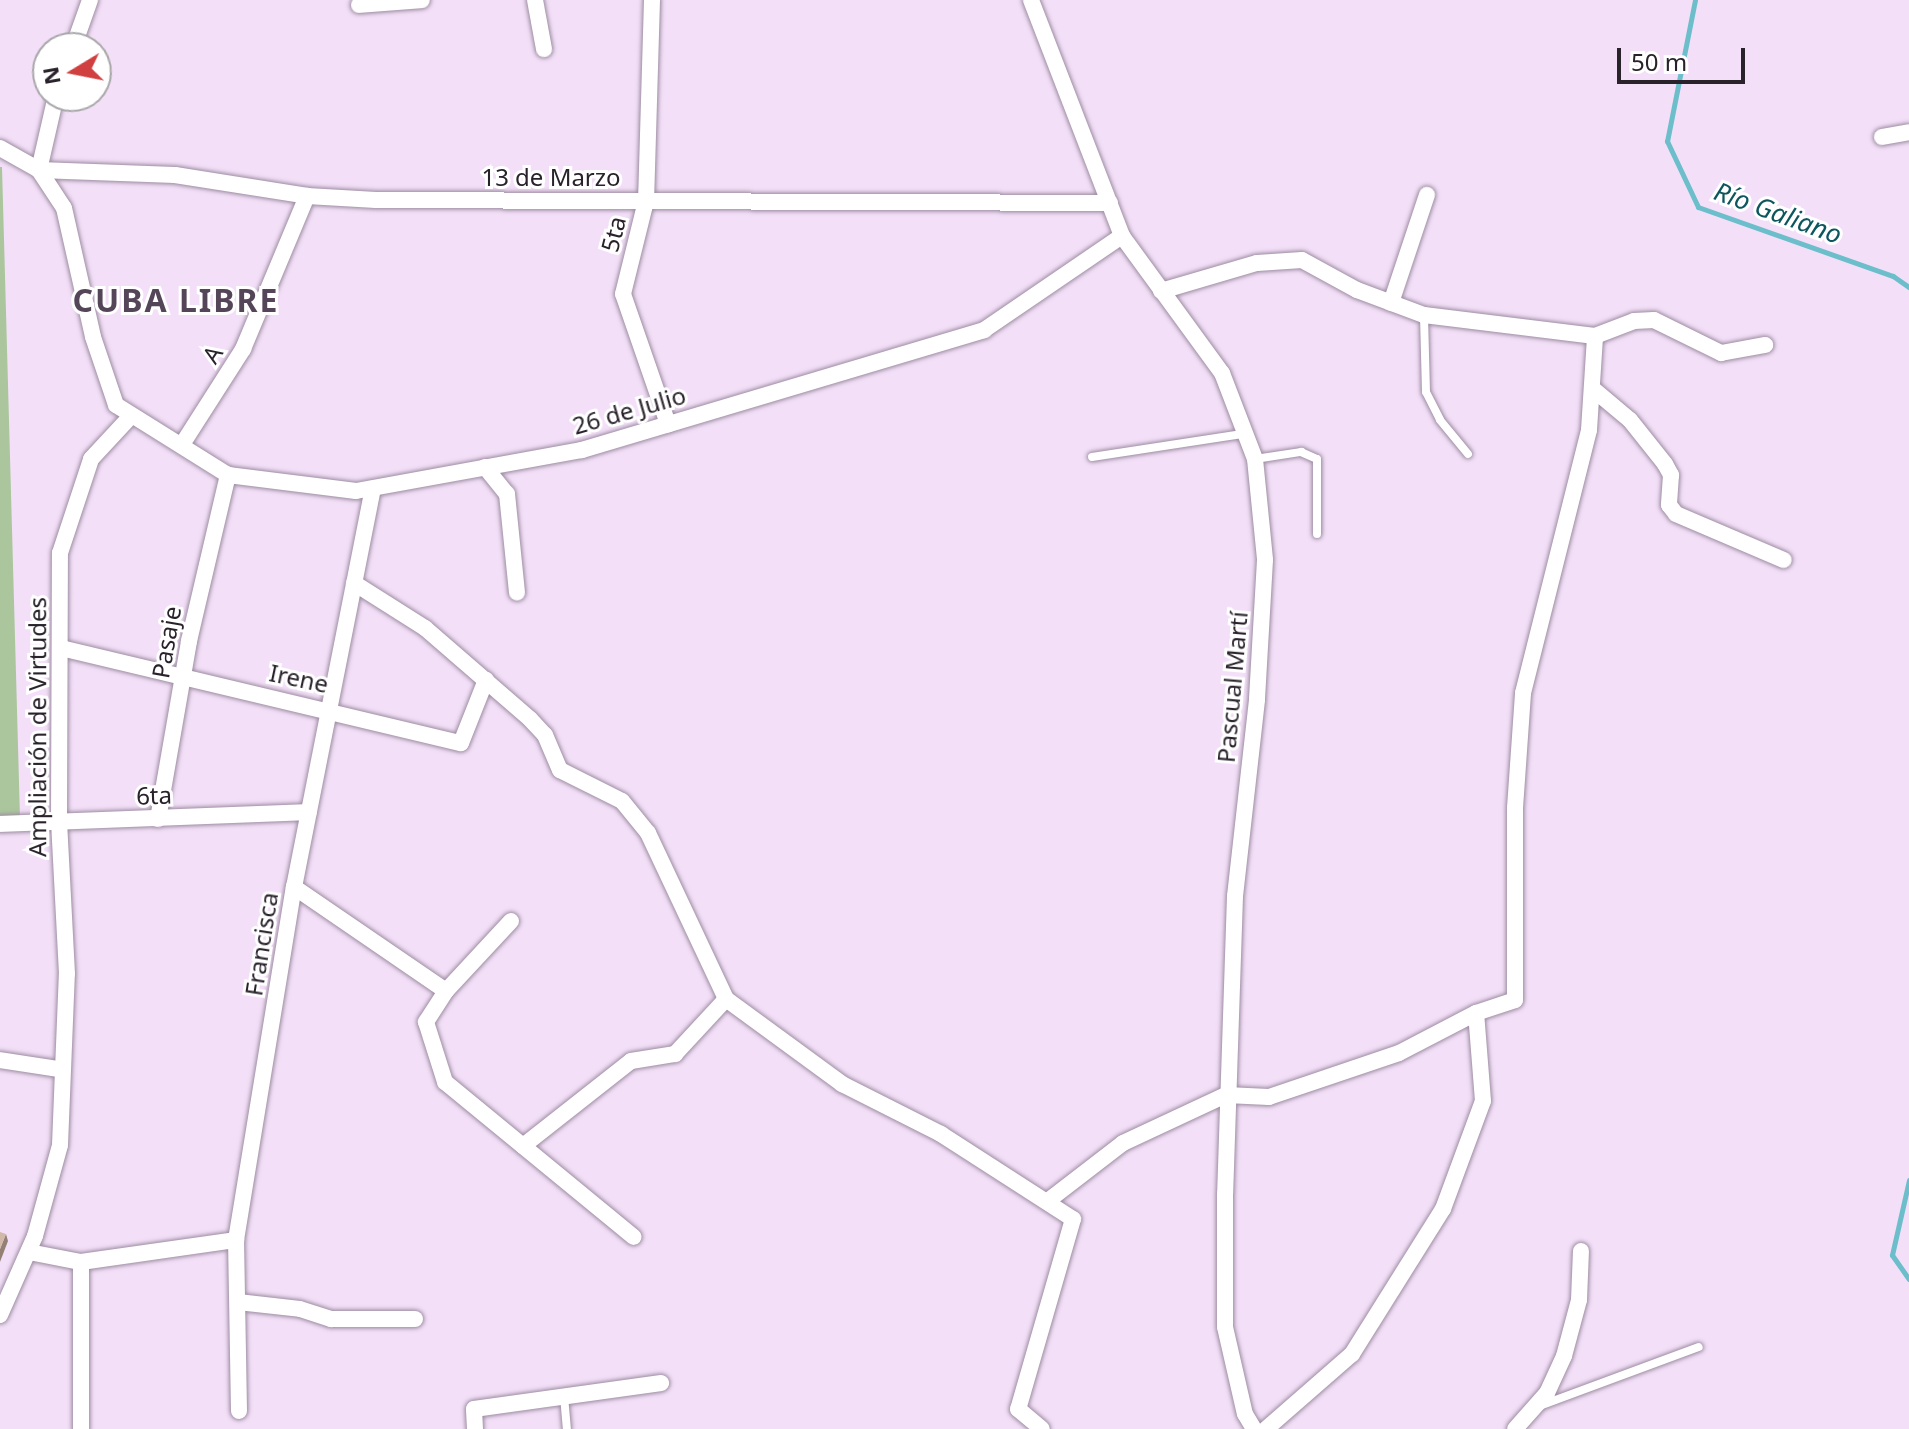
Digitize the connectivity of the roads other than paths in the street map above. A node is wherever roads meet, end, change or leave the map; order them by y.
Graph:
1 (90, 0) edge
2 (422, 0) edge
3 (535, 0) edge
4 (652, 0) edge
5 (1031, 0) edge
6 (359, 5) dead end
7 (79, 32) edge
8 (544, 49) dead end
9 (52, 112) edge
10 (1909, 132) edge
11 (1882, 137) dead end
12 (0, 148) edge
13 (39, 170) junction
14 (1427, 195) dead end
15 (307, 196) junction
16 (646, 201) junction
17 (1110, 203) junction
18 (1122, 236) junction
19 (1161, 291) junction
20 (1391, 303) junction
21 (1424, 315) junction
22 (1595, 336) junction
23 (1765, 345) dead end
24 (1593, 389) junction
25 (131, 416) junction
26 (668, 424) junction
27 (1242, 434) junction
28 (183, 443) junction
29 (1468, 454) dead end
30 (1092, 457) dead end
31 (1255, 459) junction
32 (485, 467) junction
33 (228, 475) junction
34 (373, 489) junction
35 (1317, 534) dead end
36 (1784, 560) dead end
37 (354, 583) junction
38 (517, 592) dead end
39 (61, 648) junction
40 (184, 679) junction
41 (486, 680) junction
42 (330, 708) junction
43 (309, 812) junction
44 (158, 819) junction
45 (59, 822) junction
46 (0, 824) edge
47 (294, 887) junction
48 (511, 921) dead end
49 (446, 991) junction
50 (726, 999) junction
51 (1476, 1013) junction
52 (0, 1060) edge
53 (59, 1069) junction
54 (1226, 1095) junction
55 (523, 1146) junction
56 (1049, 1200) junction
57 (634, 1237) dead end
58 (236, 1240) junction
59 (1581, 1251) dead end
60 (29, 1252) junction
61 (81, 1262) junction
62 (238, 1302) junction
63 (0, 1315) edge
64 (415, 1319) dead end
65 (1699, 1347) dead end
66 (661, 1383) dead end
67 (564, 1396) junction
68 (1534, 1408) junction
69 (239, 1411) dead end
70 (81, 1429) edge
71 (475, 1429) edge
72 (567, 1429) edge
73 (1042, 1429) edge
74 (1254, 1429) edge
75 (1266, 1429) edge
76 (1515, 1429) edge

1 - 7 street
2 - 6 street
3 - 8 street
4 - 16 street, 5ta
5 - 17 street, Pascual Martí
9 - 13 street
10 - 11 street
12 - 13 street, 13 de Marzo
13 - 15 street, 13 de Marzo
13 - 25 street
14 - 20 street
15 - 16 street, 13 de Marzo
15 - 28 street, A
16 - 17 street, 13 de Marzo
16 - 26 street, 5ta
17 - 18 street, Pascual Martí
18 - 19 street, Pascual Martí
18 - 26 street, 26 de Julio
19 - 20 street
19 - 27 street, Pascual Martí
20 - 21 street
21 - 22 street
21 - 29 lane
22 - 23 street
22 - 24 street
24 - 36 street
24 - 51 street
25 - 28 street, 26 de Julio
25 - 39 street, Ampliación de Virtudes
26 - 32 street, 26 de Julio
27 - 30 lane
27 - 31 street, Pascual Martí
28 - 33 street, 26 de Julio
31 - 35 lane
31 - 54 street, Pascual Martí
32 - 34 street, 26 de Julio
32 - 38 street
33 - 34 street, 26 de Julio
33 - 40 street, Pasaje
34 - 37 street, Francisca
37 - 41 street
37 - 42 street, Francisca
39 - 40 street, Irene
39 - 45 street, Ampliación de Virtudes
40 - 42 street, Irene
40 - 44 street, Pasaje
41 - 42 street, Irene
41 - 50 street
42 - 43 street, Francisca
43 - 44 street, 6ta
43 - 47 street, Francisca
44 - 45 street, 6ta
45 - 46 street, 6ta
45 - 53 street, Ampliación de Virtudes
47 - 49 street
47 - 58 street, Francisca
48 - 49 street
49 - 55 street
50 - 55 street
50 - 56 street
51 - 54 street
51 - 75 street
52 - 53 street
53 - 60 street, Ampliación de Virtudes
54 - 56 street
54 - 74 street, Pascual Martí
55 - 57 street
56 - 73 street
58 - 61 street
58 - 62 street, Francisca
59 - 68 street
60 - 61 street
60 - 63 street, Ampliación de Virtudes
61 - 70 street
62 - 64 street
62 - 69 street, Francisca
65 - 68 lane
66 - 67 street
67 - 71 street
67 - 72 lane
68 - 76 street

